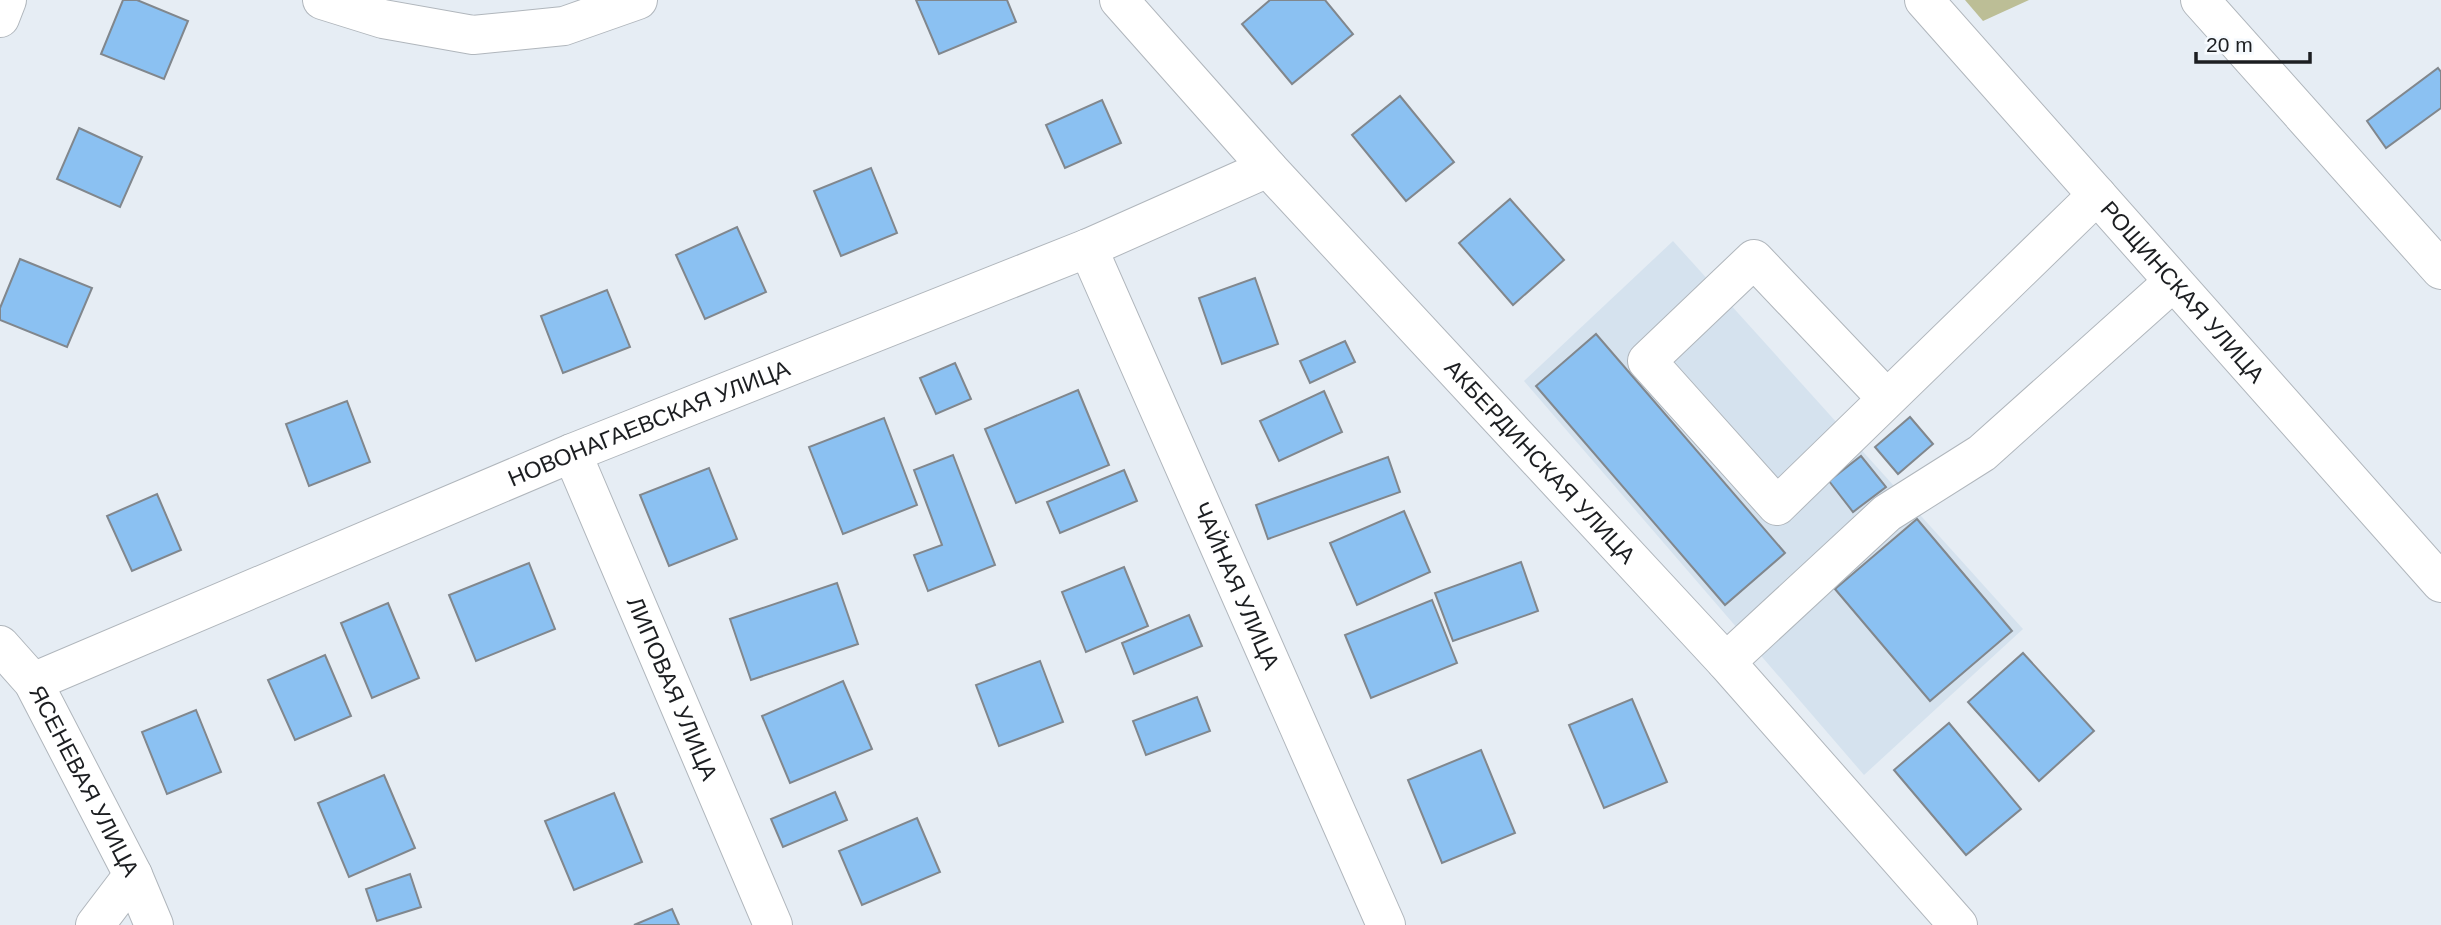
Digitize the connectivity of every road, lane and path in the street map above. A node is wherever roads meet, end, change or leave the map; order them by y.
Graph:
1 (7, 0) edge
2 (322, 0) edge
3 (638, 0) edge
4 (1119, 0) edge
5 (1924, 0) edge
6 (2200, 0) edge
7 (0, 18) edge
8 (1268, 168) junction
9 (2097, 195) junction
10 (1088, 248) junction
11 (2441, 270) edge
12 (2173, 282) junction
13 (1887, 399) junction
14 (572, 453) junction
15 (2441, 583) edge
16 (0, 645) edge
17 (1726, 662) junction
18 (33, 682) junction
19 (133, 876) junction
20 (95, 925) edge
21 (154, 925) edge
22 (772, 925) edge
23 (1386, 925) edge
24 (1958, 925) edge

1 - 7 street
2 - 3 street
4 - 8 street, АКБЕРДИНСКАЯ УЛИЦА
5 - 9 street, РОЩИНСКАЯ УЛИЦА
6 - 11 street
8 - 10 street, НОВОНАГАЕВСКАЯ УЛИЦА
8 - 17 street, АКБЕРДИНСКАЯ УЛИЦА
9 - 12 street, РОЩИНСКАЯ УЛИЦА
9 - 13 street
10 - 14 street, НОВОНАГАЕВСКАЯ УЛИЦА
10 - 23 street, ЧАЙНАЯ УЛИЦА
12 - 15 street, РОЩИНСКАЯ УЛИЦА
12 - 17 street
13 - 13 street
14 - 18 street, НОВОНАГАЕВСКАЯ УЛИЦА
14 - 22 street, ЛИПОВАЯ УЛИЦА
16 - 18 street, ЯСЕНЕВАЯ УЛИЦА
17 - 24 street, АКБЕРДИНСКАЯ УЛИЦА
18 - 19 street, ЯСЕНЕВАЯ УЛИЦА
19 - 20 street
19 - 21 street, ЯСЕНЕВАЯ УЛИЦА

